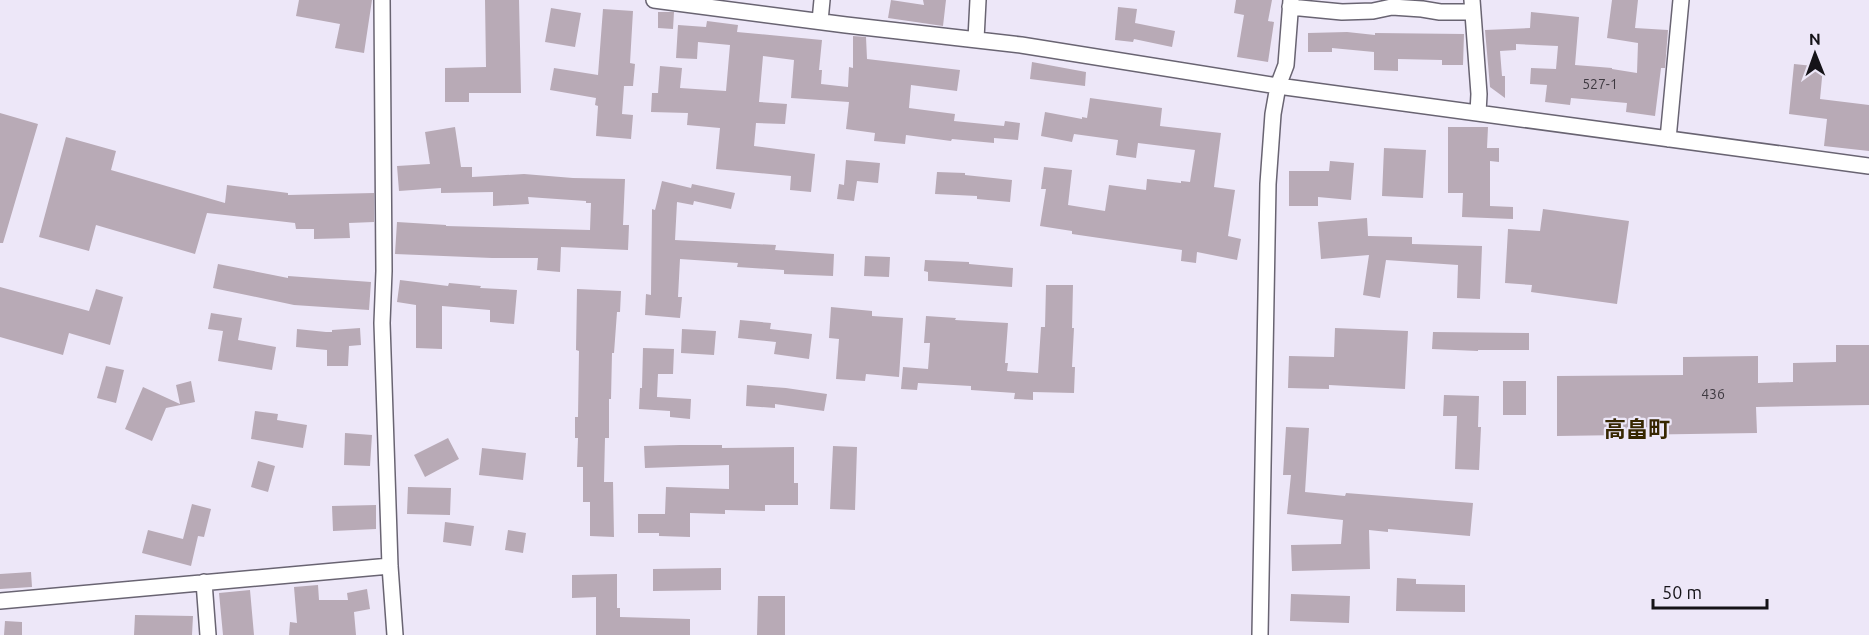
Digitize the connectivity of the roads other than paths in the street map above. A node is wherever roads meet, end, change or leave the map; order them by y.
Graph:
1 (382, 0) edge
2 (654, 0) edge
3 (822, 0) edge
4 (978, 0) edge
5 (1681, 0) edge
6 (1291, 4) edge
7 (1472, 6) edge
8 (820, 21) junction
9 (976, 39) junction
10 (1278, 86) junction
11 (1478, 113) junction
12 (1668, 139) junction
13 (1869, 166) edge
14 (390, 566) junction
15 (204, 582) junction
16 (0, 601) edge
17 (208, 635) edge
18 (395, 635) edge
19 (1260, 635) edge

1 - 14 street
2 - 8 street
3 - 8 street
4 - 9 street
5 - 12 street
6 - 7 street
6 - 10 street
7 - 11 street
8 - 9 street
9 - 10 street
10 - 11 street
10 - 19 street
11 - 12 street
12 - 13 street
14 - 15 street
14 - 18 street
15 - 16 street
15 - 17 street

